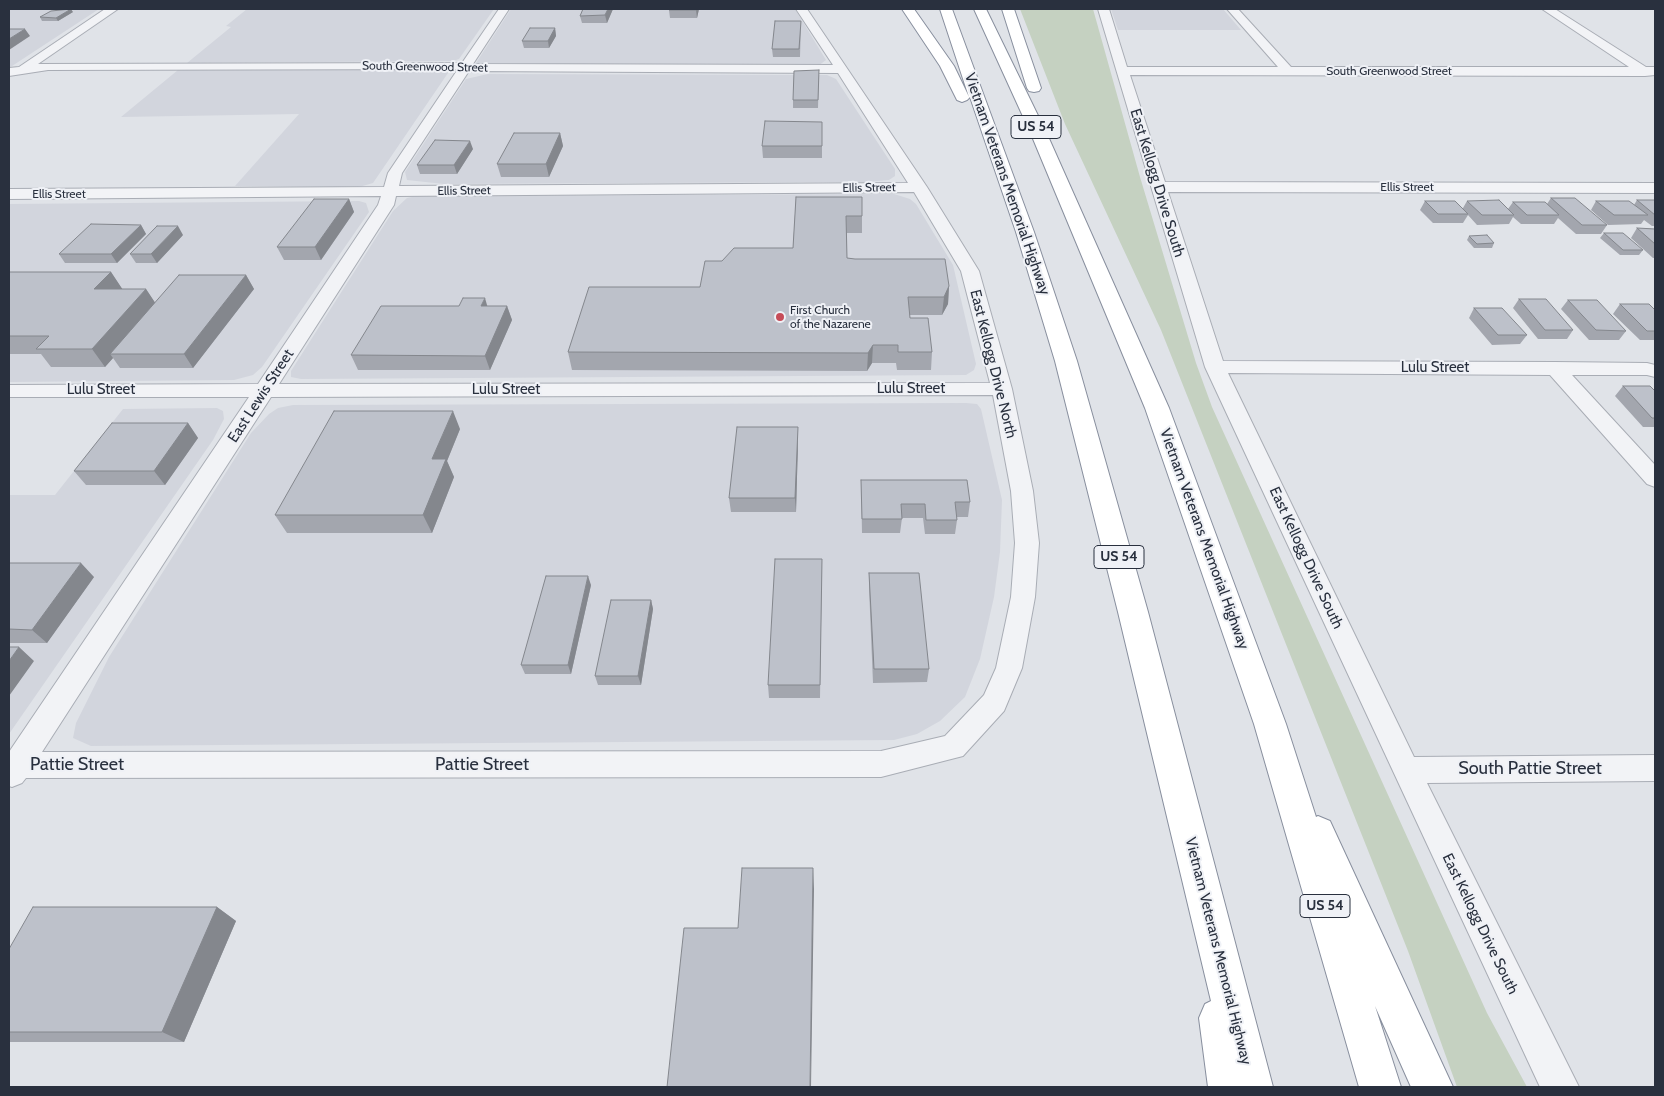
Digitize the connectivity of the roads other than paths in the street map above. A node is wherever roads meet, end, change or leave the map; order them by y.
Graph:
1 (112, 9) edge
2 (504, 9) edge
3 (802, 9) edge
4 (908, 9) edge
5 (946, 9) edge
6 (980, 9) edge
7 (1008, 9) edge
8 (1103, 9) edge
9 (1232, 9) edge
10 (1548, 9) edge
11 (465, 67) junction
12 (842, 69) junction
13 (1287, 70) junction
14 (14, 71) edge
15 (1122, 71) junction
16 (1652, 73) edge
17 (9, 77) edge
18 (919, 187) junction
19 (1159, 187) junction
20 (1655, 188) edge
21 (390, 192) junction
22 (9, 194) edge
23 (1025, 232) junction
24 (1089, 246) junction
25 (1215, 366) junction
26 (1555, 368) junction
27 (1655, 371) edge
28 (1002, 389) junction
29 (265, 390) junction
30 (9, 391) edge
31 (1655, 479) edge
32 (1270, 724) junction
33 (953, 748) joint
34 (1655, 768) edge
35 (12, 770) edge
36 (1406, 770) junction
37 (1201, 885) junction
38 (1229, 1087) edge
39 (1252, 1087) edge
40 (1380, 1087) edge
41 (1432, 1087) edge
42 (1561, 1087) edge

1 - 14 street
2 - 11 street, East Lewis Street
3 - 12 street, East Kellogg Drive North
4 - 23 highway
5 - 23 highway, Vietnam Veterans Memorial Highway / US 54
6 - 24 highway, Vietnam Veterans Memorial Highway / US 54
7 - 24 highway
8 - 15 street, East Kellogg Drive South
9 - 13 street
10 - 16 street
11 - 12 street, South Greenwood Street
11 - 14 street, South Greenwood Street
11 - 21 street, East Lewis Street
12 - 18 street, East Kellogg Drive North
13 - 15 street, South Greenwood Street
13 - 16 street, South Greenwood Street
14 - 17 street
15 - 19 street, East Kellogg Drive South
18 - 21 street, Ellis Street
18 - 28 street, East Kellogg Drive North
19 - 20 street, Ellis Street
19 - 25 street, East Kellogg Drive South
21 - 22 street, Ellis Street
21 - 29 street, East Lewis Street
23 - 37 highway, Vietnam Veterans Memorial Highway / US 54
24 - 32 highway, Vietnam Veterans Memorial Highway / US 54
25 - 26 street, Lulu Street
25 - 36 street, East Kellogg Drive South
26 - 27 street, Lulu Street
26 - 31 street
28 - 29 street, Lulu Street
28 - 33 street, East Kellogg Drive North
29 - 30 street, Lulu Street
29 - 35 street, East Lewis Street
32 - 40 highway, Vietnam Veterans Memorial Highway / US 54
32 - 41 highway
33 - 35 street, Pattie Street
34 - 36 street, South Pattie Street
36 - 42 street, East Kellogg Drive South
37 - 38 highway
37 - 39 highway, Vietnam Veterans Memorial Highway / US 54

